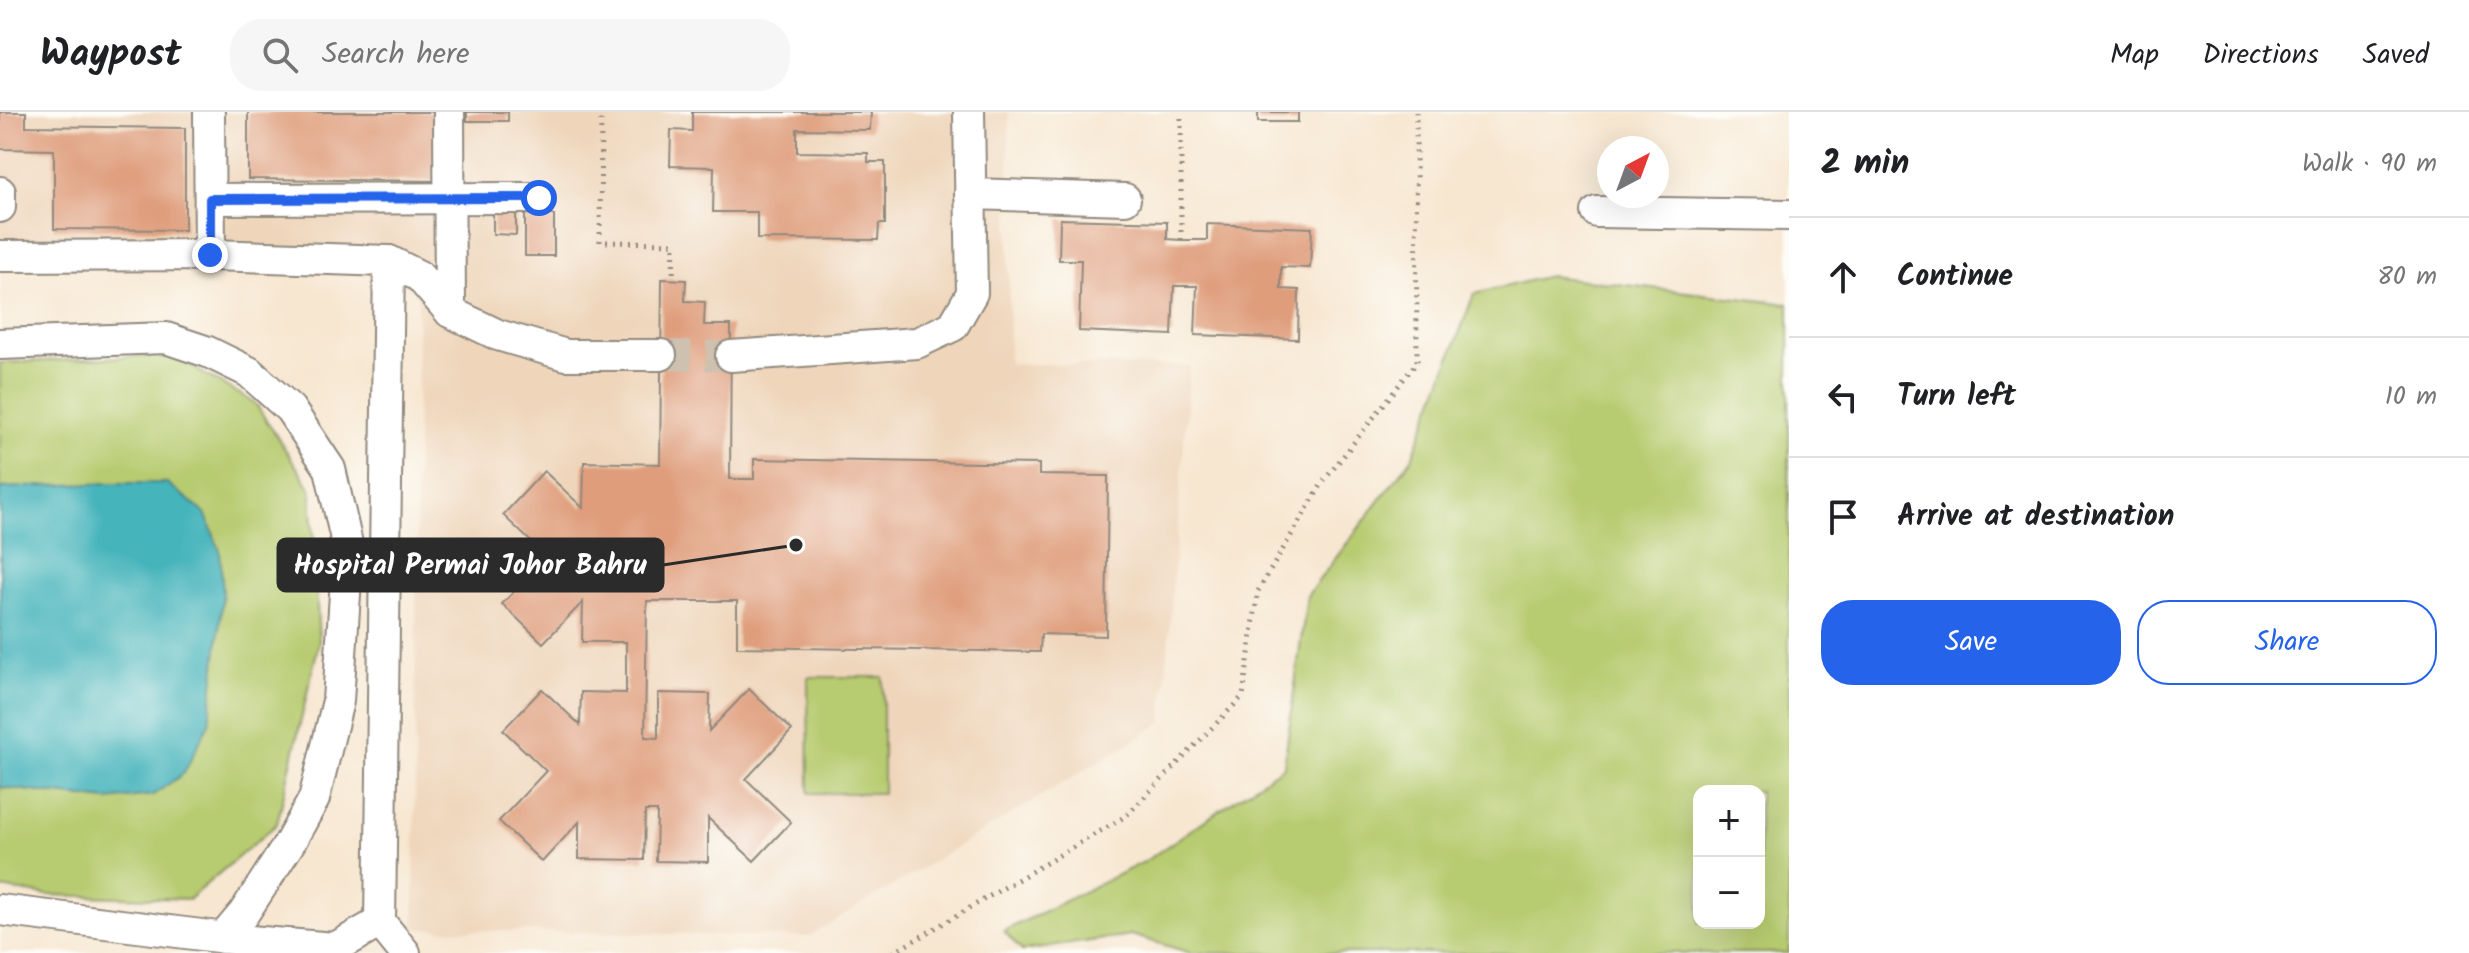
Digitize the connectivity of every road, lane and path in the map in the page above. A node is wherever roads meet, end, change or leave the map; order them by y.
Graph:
1 (209, 112) edge
2 (449, 112) edge
3 (601, 112) edge
4 (969, 112) edge
5 (1181, 112) edge
6 (1416, 112) edge
7 (0, 192) edge
8 (970, 194) junction
9 (539, 198) dead end
10 (210, 199) junction
11 (450, 199) junction
12 (1125, 199) dead end
13 (0, 207) edge
14 (1597, 212) dead end
15 (1789, 215) edge
16 (1181, 240) dead end
17 (210, 255) junction
18 (0, 256) edge
19 (389, 261) junction
20 (673, 280) dead end
21 (450, 312) junction
22 (0, 344) edge
23 (661, 355) tunnel mouth
24 (731, 356) tunnel mouth
25 (0, 910) edge
26 (380, 922) junction
27 (223, 938) junction
28 (405, 953) edge
29 (893, 953) edge

1 - 10 street
2 - 11 street
3 - 20 path
4 - 8 street
5 - 16 path
6 - 29 path
7 - 13 street
8 - 12 street
8 - 24 street
9 - 11 street
10 - 11 street
10 - 17 street
11 - 21 street
14 - 15 street
17 - 18 street
17 - 19 street
19 - 21 street
19 - 26 street
21 - 23 street
22 - 27 street
25 - 27 street
26 - 27 street
26 - 28 street

